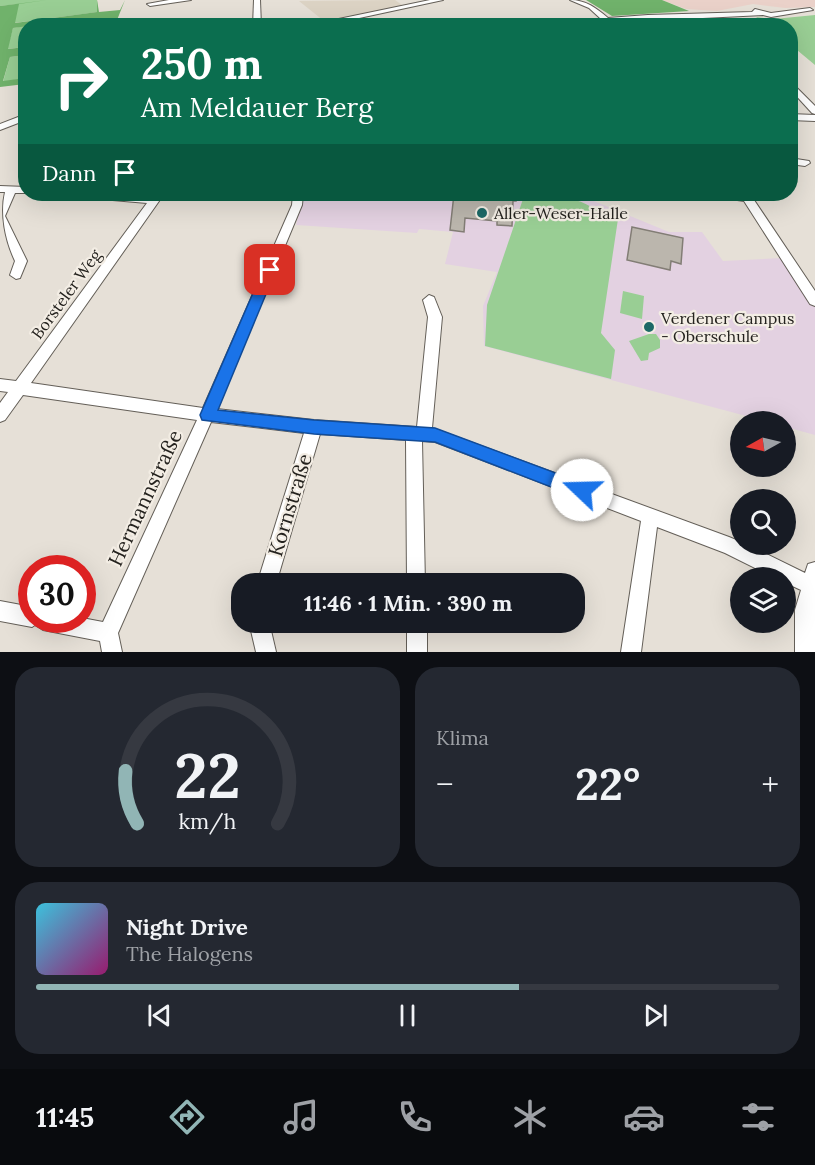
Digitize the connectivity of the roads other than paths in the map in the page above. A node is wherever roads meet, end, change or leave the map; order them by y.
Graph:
1 (188, 0) edge
2 (257, 0) edge
3 (440, 0) edge
4 (573, 0) edge
5 (759, 7) edge
6 (812, 10) edge
7 (148, 14) edge
8 (715, 15) junction
9 (171, 18) edge
10 (257, 18) edge
11 (349, 18) edge
12 (604, 18) edge
13 (650, 18) edge
14 (719, 18) edge
15 (798, 92) edge
16 (815, 111) edge
17 (798, 117) edge
18 (815, 118) edge
19 (18, 120) edge
20 (0, 127) edge
21 (798, 162) edge
22 (805, 163) dead end
23 (0, 189) edge
24 (12, 190) junction
25 (18, 190) edge
26 (154, 201) edge
27 (297, 201) edge
28 (749, 201) edge
29 (0, 216) edge
30 (16, 275) dead end
31 (429, 300) dead end
32 (815, 301) edge
33 (0, 385) edge
34 (20, 388) junction
35 (0, 415) edge
36 (207, 415) junction
37 (314, 427) junction
38 (419, 433) junction
39 (650, 516) junction
40 (269, 573) edge
41 (416, 573) edge
42 (813, 581) edge
43 (0, 610) edge
44 (18, 614) edge
45 (81, 633) edge
46 (262, 633) edge
47 (417, 633) edge
48 (110, 643) edge
49 (266, 652) edge
50 (417, 652) edge
51 (631, 652) edge
52 (805, 652) edge

1 - 7 street
2 - 10 street
3 - 11 street
4 - 12 street
5 - 6 street
5 - 8 street
7 - 9 street
8 - 13 street
8 - 14 street
15 - 16 street
17 - 18 street
19 - 20 street
21 - 22 street
23 - 24 street
24 - 25 street
24 - 29 street
26 - 34 street, Borsteler Weg
27 - 36 street, Hermannstraße
28 - 32 street
29 - 30 street
31 - 38 street
33 - 34 street
34 - 35 street, Borsteler Weg
34 - 36 street
36 - 37 street
36 - 48 street, Hermannstraße
37 - 38 street
37 - 40 street, Kornstraße
38 - 39 street
38 - 41 street
39 - 42 street
39 - 51 street
42 - 52 street
43 - 44 street
45 - 48 street
46 - 49 street
47 - 50 street

